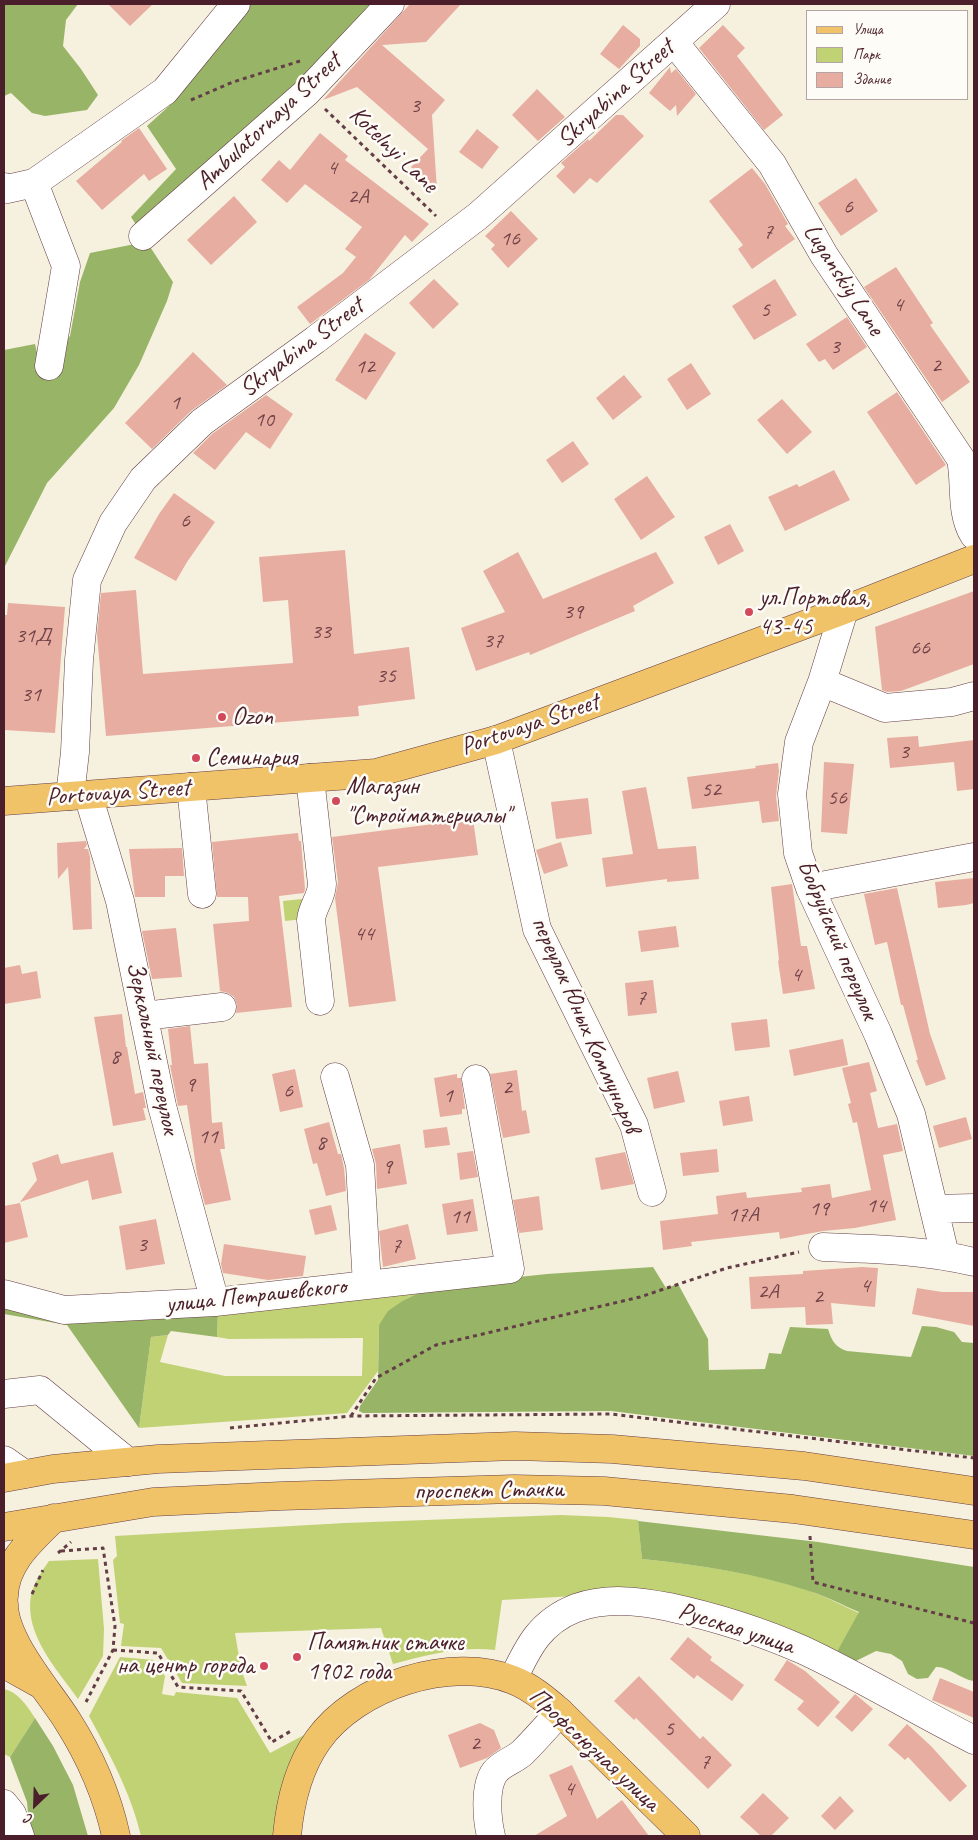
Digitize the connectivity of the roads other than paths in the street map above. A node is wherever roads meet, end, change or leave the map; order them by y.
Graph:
1 (236, 4) edge
2 (390, 4) edge
3 (716, 4) edge
4 (674, 42) junction
5 (34, 183) junction
6 (4, 187) edge
7 (143, 236) dead end
8 (49, 366) dead end
9 (974, 535) edge
10 (974, 559) edge
11 (844, 610) junction
12 (822, 682) junction
13 (974, 696) edge
14 (496, 740) junction
15 (310, 778) junction
16 (190, 787) junction
17 (79, 796) junction
18 (4, 801) edge
19 (974, 857) edge
20 (810, 888) junction
21 (202, 894) dead end
22 (320, 1000) dead end
23 (222, 1007) dead end
24 (144, 1016) junction
25 (335, 1077) dead end
26 (476, 1079) dead end
27 (652, 1192) dead end
28 (974, 1208) edge
29 (934, 1209) junction
30 (823, 1246) road end
31 (944, 1254) junction
32 (974, 1262) edge
33 (367, 1285) junction
34 (4, 1294) edge
35 (215, 1302) junction
36 (4, 1394) edge
37 (128, 1462) junction
38 (11, 1471) edge
39 (974, 1491) edge
40 (54, 1518) junction
41 (4, 1527) edge
42 (974, 1535) edge
43 (4, 1596) edge
44 (4, 1604) edge
45 (4, 1664) edge
46 (512, 1679) junction
47 (41, 1685) junction
48 (560, 1712) junction
49 (974, 1740) edge
50 (116, 1836) edge
51 (287, 1836) edge
52 (491, 1836) edge
53 (686, 1836) edge

1 - 5 street
2 - 7 street, Ambulatornaya Street
3 - 4 street, Skryabina Street
4 - 9 street, Luganskiy Lane
4 - 17 street, Skryabina Street
5 - 6 street
5 - 8 street
10 - 11 main road, Portovaya Street
11 - 12 street, Бобруйский переулок
11 - 14 main road, Portovaya Street
12 - 13 street
12 - 20 street, Бобруйский переулок
14 - 15 main road, Portovaya Street
14 - 27 street, переулок Юных Коммунаров
15 - 16 main road, Portovaya Street
15 - 22 street
16 - 17 main road, Portovaya Street
16 - 21 street
17 - 18 main road, Portovaya Street
17 - 24 street, Зеркальный переулок
19 - 20 street
20 - 29 street, Бобруйский переулок
23 - 24 street
24 - 35 street, Зеркальный переулок
25 - 33 street
26 - 33 street, улица Петрашевского
28 - 29 street
29 - 31 street, Бобруйский переулок
30 - 31 street
31 - 32 street
33 - 35 street, улица Петрашевского
34 - 35 street, улица Петрашевского
36 - 37 street
37 - 38 main road, проспект Стачки
37 - 39 main road, проспект Стачки
40 - 41 main road, проспект Стачки
40 - 42 main road, проспект Стачки
40 - 43 main road
44 - 47 main road
45 - 47 main road
46 - 48 main road, Профсоюзная улица
46 - 49 street, Русская улица
46 - 51 main road, Профсоюзная улица
47 - 50 main road
48 - 52 street
48 - 53 main road, Профсоюзная улица

